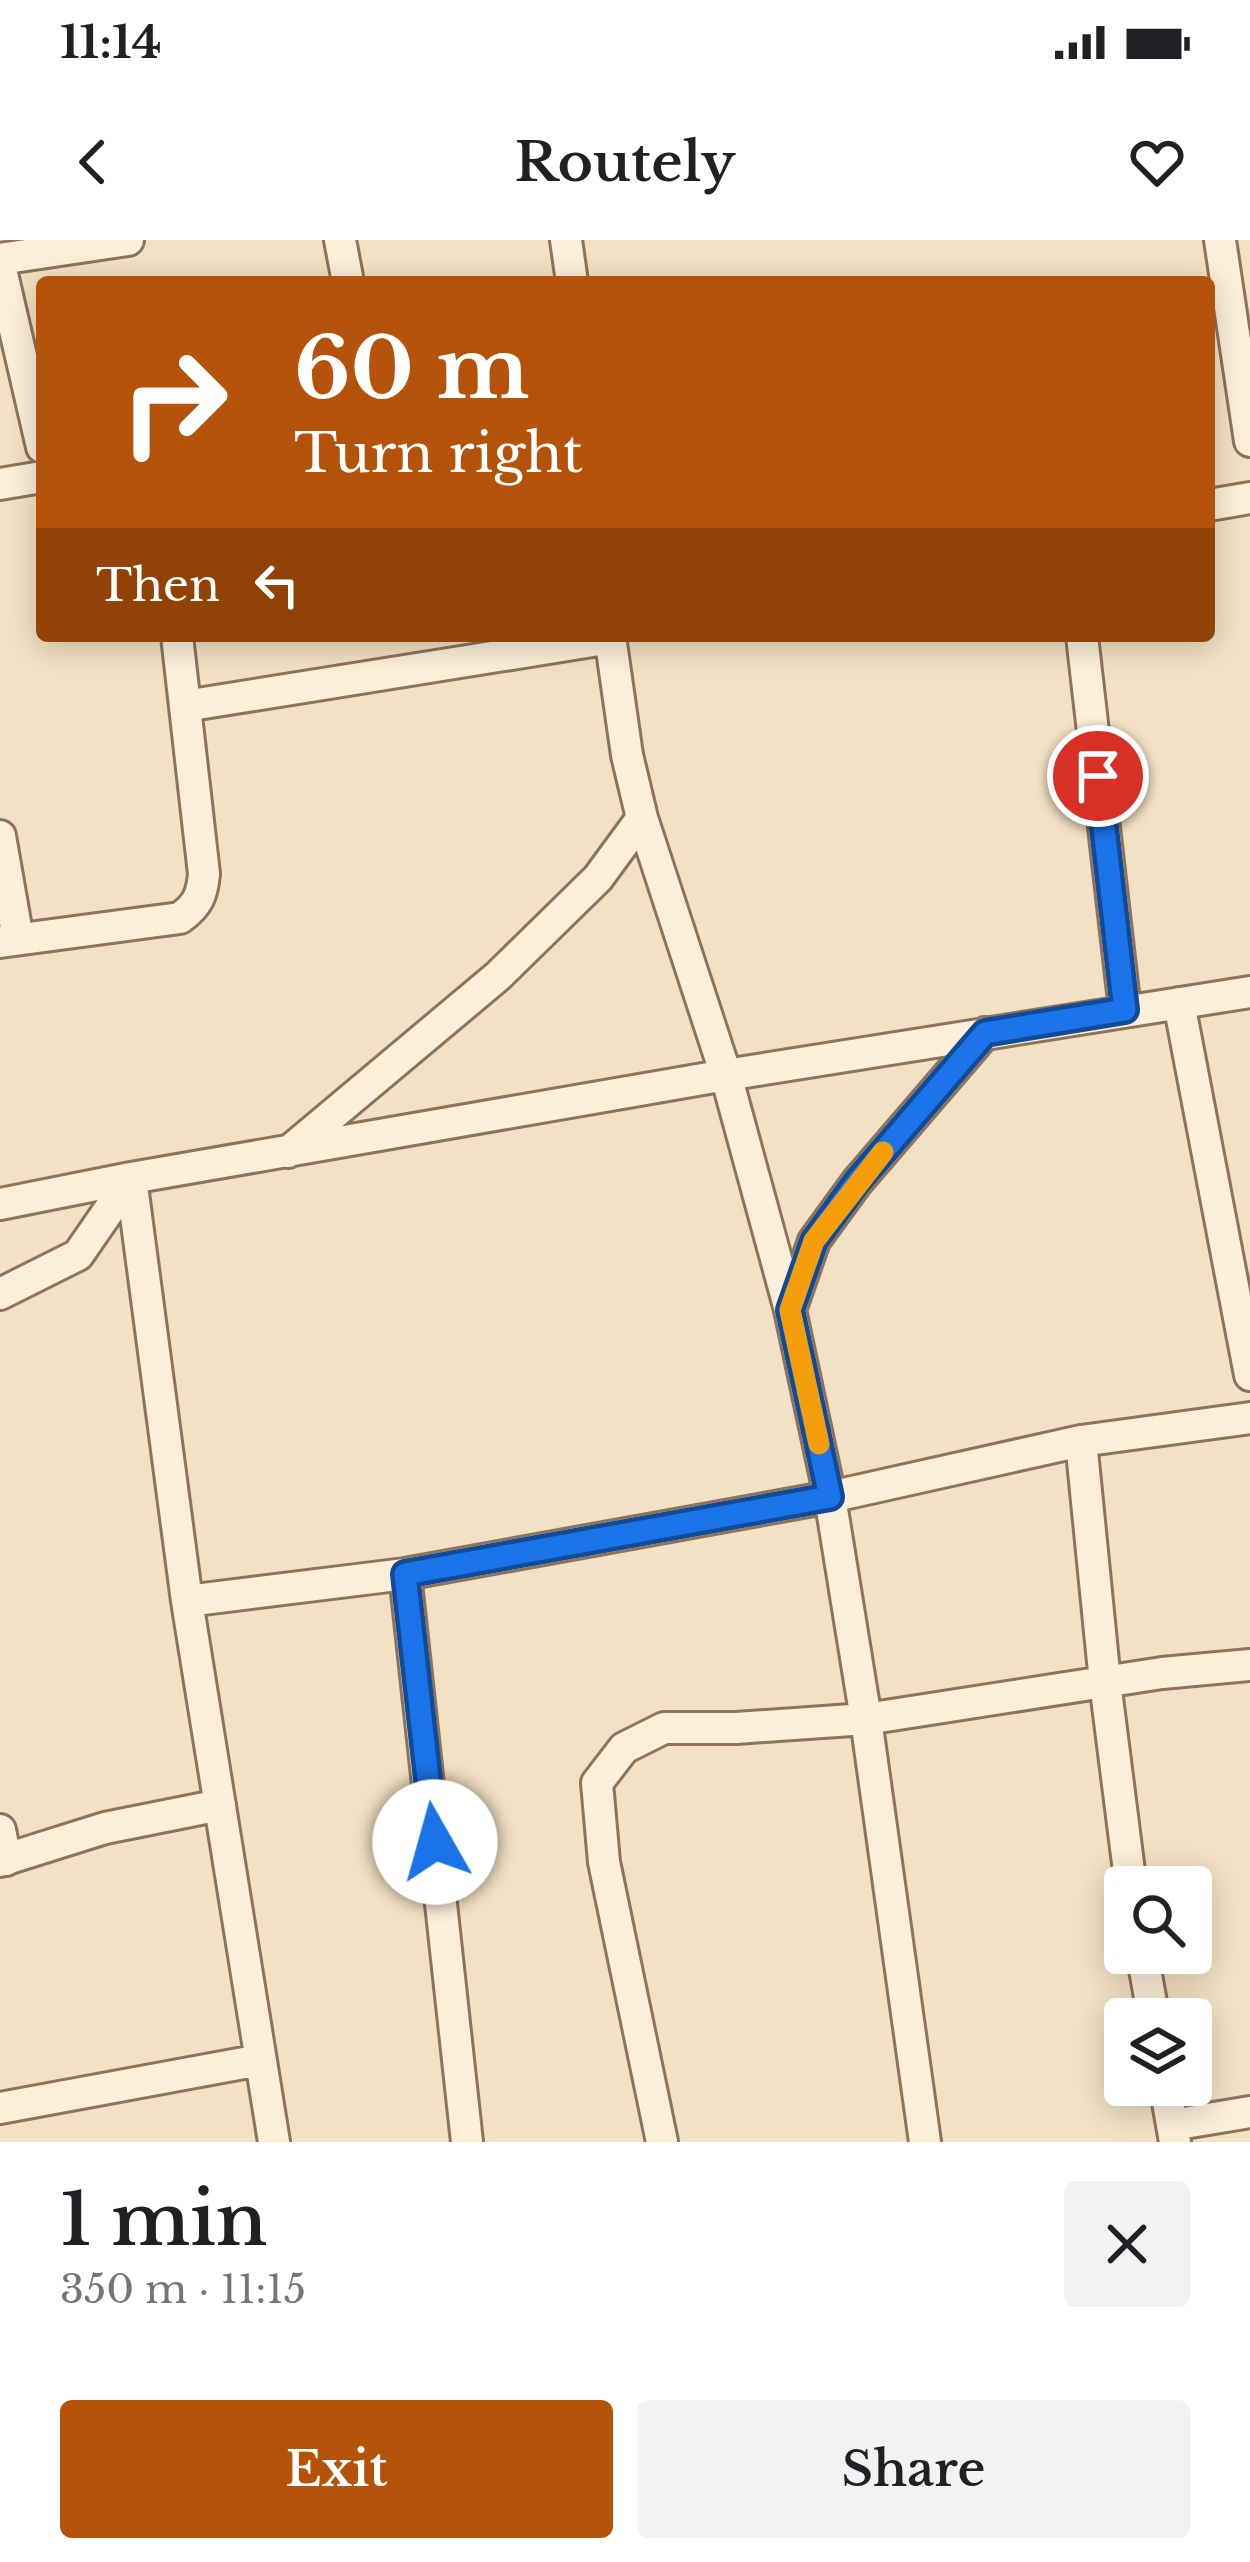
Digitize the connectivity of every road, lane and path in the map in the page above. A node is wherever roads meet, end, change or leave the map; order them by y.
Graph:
1 (124, 240) edge
2 (340, 240) edge
3 (566, 240) edge
4 (1220, 240) edge
5 (0, 262) edge
6 (347, 276) edge
7 (571, 276) edge
8 (1229, 284) edge
9 (36, 421) edge
10 (1250, 441) edge
11 (36, 479) edge
12 (0, 484) edge
13 (1250, 498) edge
14 (1215, 505) edge
15 (178, 642) edge
16 (580, 642) edge
17 (612, 642) edge
18 (1083, 642) edge
19 (185, 706) junction
20 (642, 818) junction
21 (0, 836) edge
22 (9, 941) edge
23 (1250, 992) edge
24 (1179, 1003) junction
25 (1125, 1010) junction
26 (985, 1033) junction
27 (726, 1075) junction
28 (288, 1152) junction
29 (131, 1178) junction
30 (0, 1204) edge
31 (0, 1294) edge
32 (790, 1310) junction
33 (1250, 1375) edge
34 (1250, 1418) edge
35 (1081, 1441) junction
36 (830, 1497) junction
37 (405, 1574) junction
38 (187, 1601) junction
39 (1250, 1665) edge
40 (1105, 1682) junction
41 (866, 1719) junction
42 (220, 1804) junction
43 (2, 1850) edge
44 (1128, 1866) edge
45 (260, 2060) junction
46 (0, 2108) edge
47 (1250, 2112) edge
48 (1174, 2134) edge
49 (274, 2142) edge
50 (466, 2142) edge
51 (662, 2142) edge
52 (925, 2142) edge

1 - 5 street
2 - 6 street
3 - 7 street
4 - 8 street
5 - 9 street
8 - 10 street
11 - 12 street
13 - 14 street
15 - 19 street
16 - 19 street
17 - 20 street
18 - 25 street
19 - 22 street
20 - 27 street
20 - 28 street
21 - 22 street
23 - 24 street
24 - 25 street
24 - 33 street
25 - 26 street
26 - 27 street
26 - 32 street
27 - 28 street
27 - 32 street
28 - 29 street
29 - 30 street
29 - 31 street
29 - 38 street
32 - 36 street
34 - 35 street
35 - 36 street
35 - 40 street
36 - 37 street
36 - 41 street
37 - 38 street
37 - 50 street
38 - 42 street
39 - 40 street
40 - 41 street
40 - 44 street
41 - 51 street
41 - 52 street
42 - 43 street
42 - 45 street
45 - 46 street
45 - 49 street
47 - 48 street

